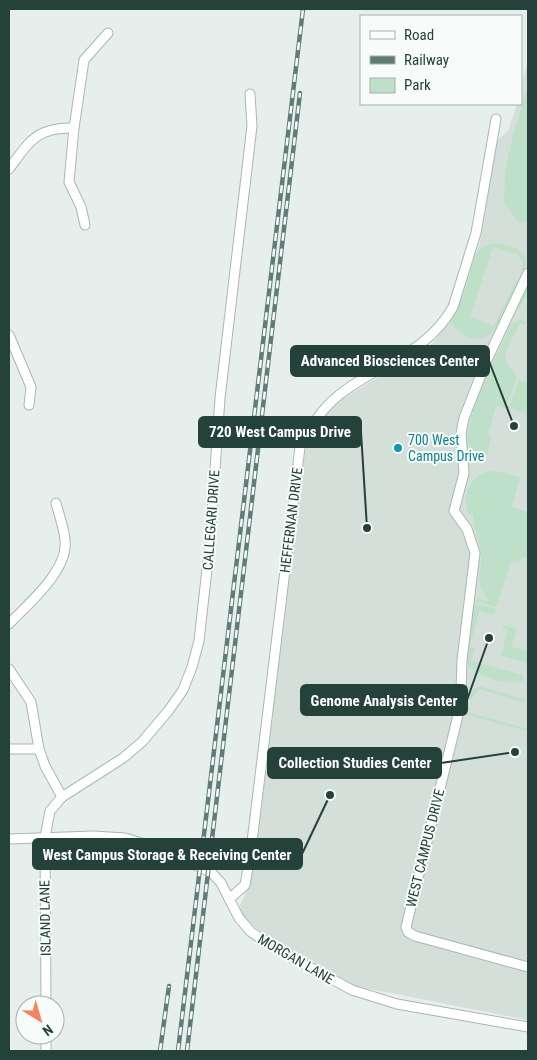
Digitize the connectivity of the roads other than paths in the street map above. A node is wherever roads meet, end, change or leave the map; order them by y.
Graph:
1 (108, 33) dead end
2 (250, 94) dead end
3 (496, 119) dead end
4 (74, 128) junction
5 (9, 169) edge
6 (85, 224) dead end
7 (528, 273) edge
8 (9, 335) edge
9 (29, 405) dead end
10 (56, 502) dead end
11 (9, 624) edge
12 (9, 669) edge
13 (9, 749) edge
14 (39, 749) junction
15 (62, 797) junction
16 (45, 837) junction
17 (9, 839) edge
18 (229, 899) junction
19 (528, 966) edge
20 (46, 995) edge
21 (528, 1027) edge

1 - 4 street
2 - 15 street, CALLEGARI DRIVE
3 - 18 street, HEFFERNAN DRIVE
4 - 5 street
4 - 6 street
7 - 19 street, WEST CAMPUS DRIVE
8 - 9 street
10 - 11 street
12 - 14 street
13 - 14 street
14 - 15 street
15 - 16 street, ISLAND LANE
16 - 17 street, MORGAN LANE
16 - 18 street, MORGAN LANE
16 - 20 street, ISLAND LANE
18 - 21 street, MORGAN LANE

